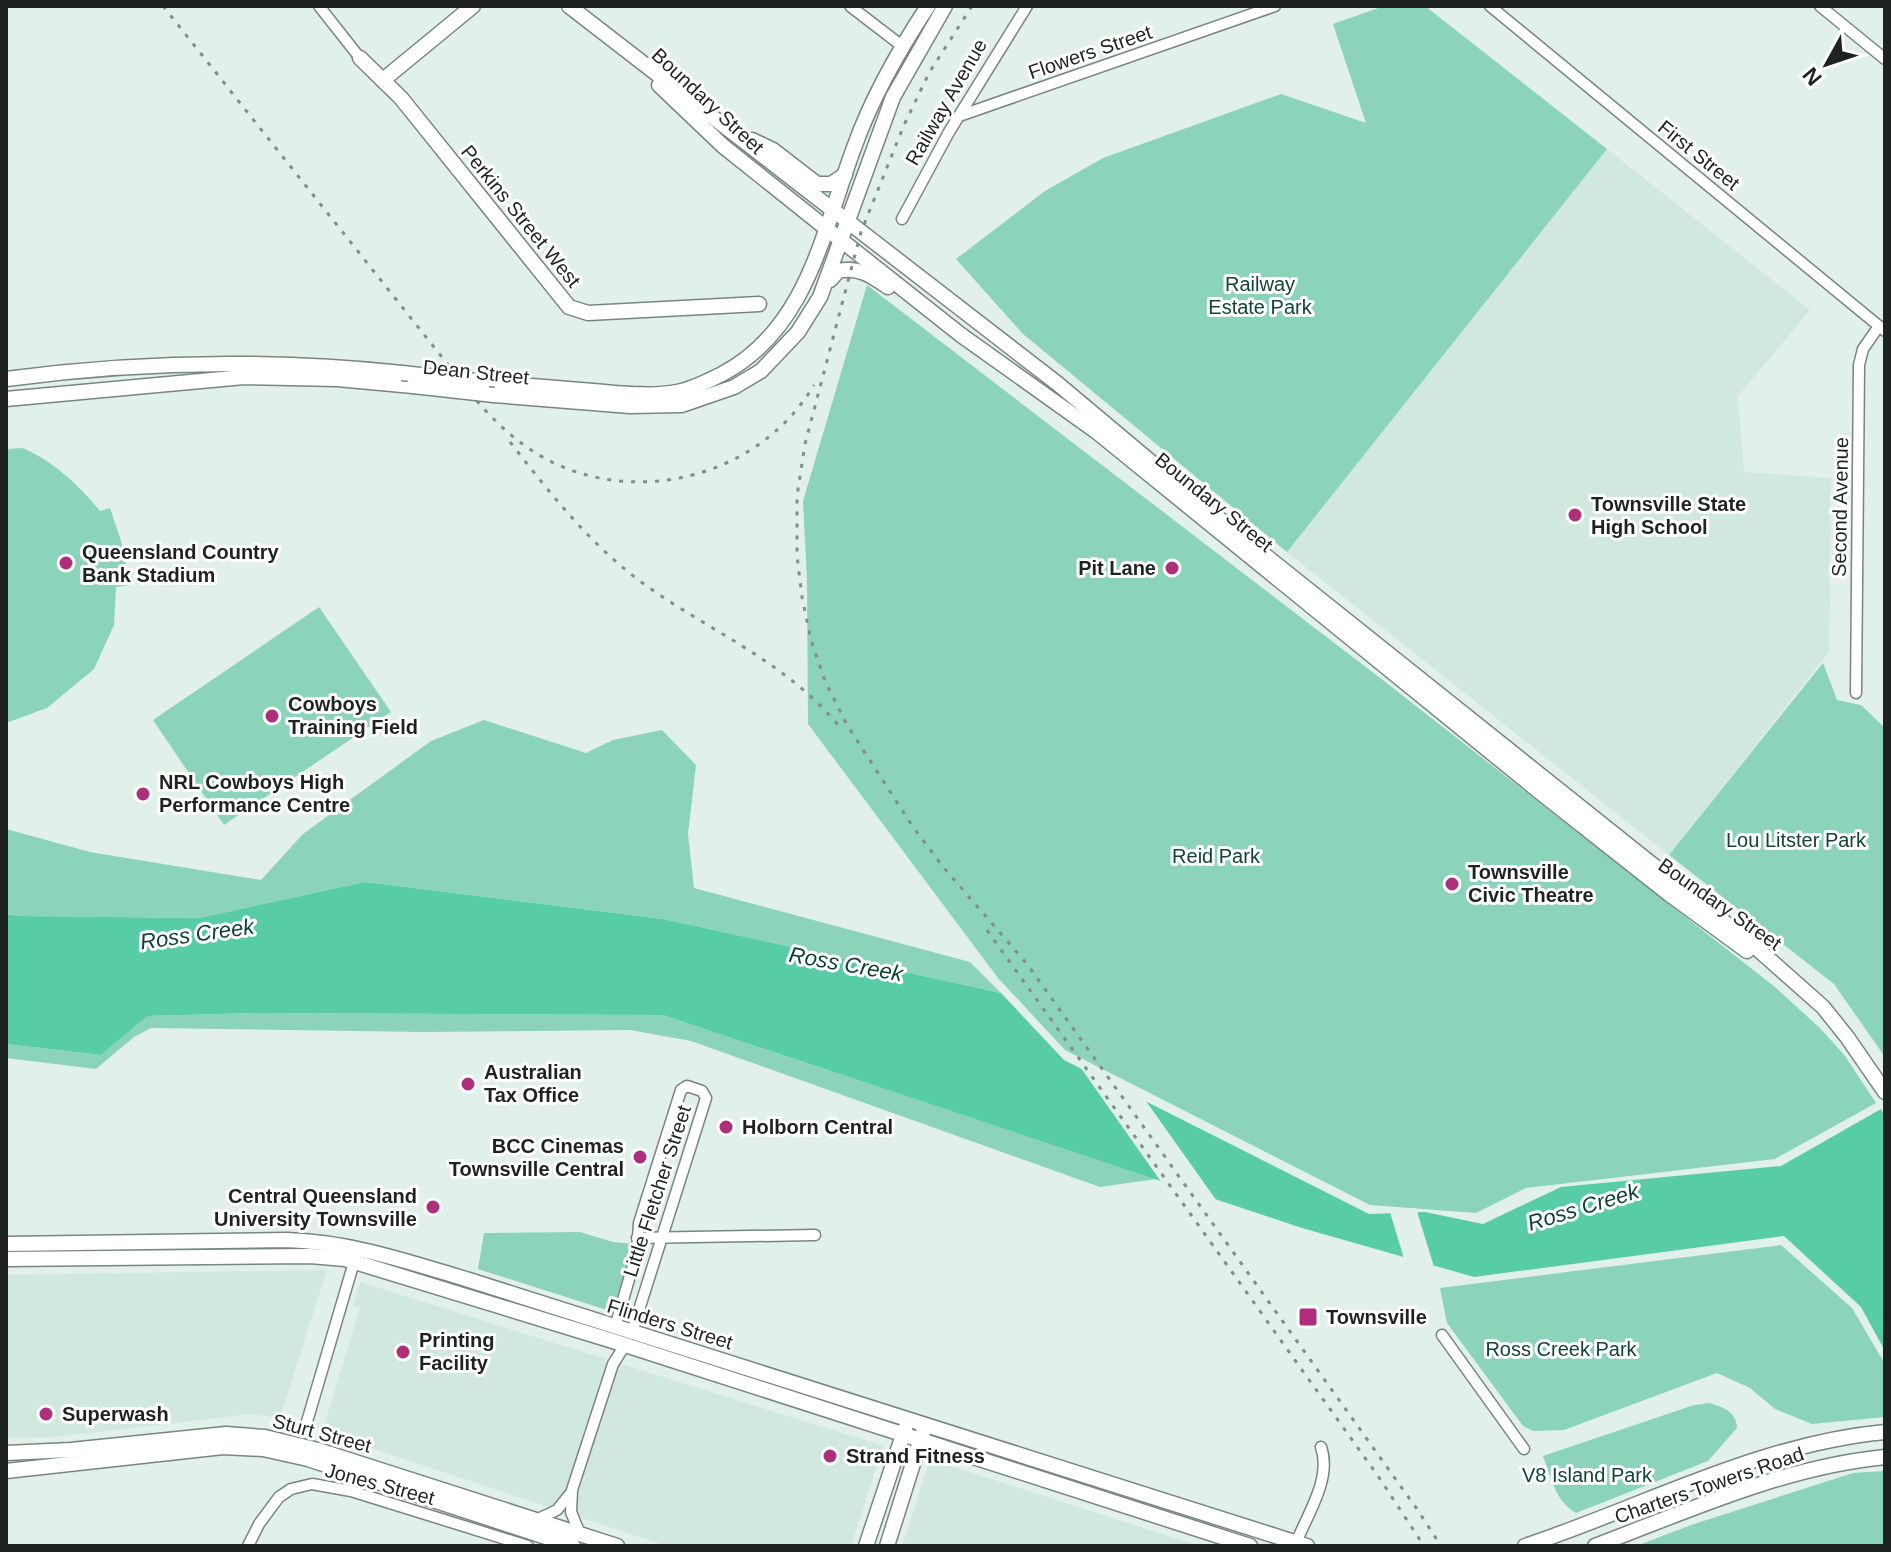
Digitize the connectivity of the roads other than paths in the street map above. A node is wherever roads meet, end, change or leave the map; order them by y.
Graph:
1 (319, 6) edge
2 (473, 6) edge
3 (569, 6) edge
4 (850, 6) edge
5 (928, 6) edge
6 (945, 6) edge
7 (1027, 6) edge
8 (1275, 6) edge
9 (1490, 6) edge
10 (1820, 6) edge
11 (902, 46) junction
12 (627, 52) junction
13 (360, 58) joint
14 (1885, 59) edge
15 (383, 80) junction
16 (962, 115) junction
17 (726, 127) junction
18 (845, 175) junction
19 (832, 211) junction
20 (902, 219) dead end
21 (849, 223) junction
22 (827, 229) junction
23 (843, 240) junction
24 (823, 290) junction
25 (759, 304) dead end
26 (949, 326) junction
27 (1882, 328) edge
28 (94, 369) junction
29 (61, 374) junction
30 (6, 379) edge
31 (82, 390) junction
32 (39, 395) junction
33 (6, 399) edge
34 (1856, 693) dead end
35 (1785, 973) junction
36 (1885, 1092) edge
37 (815, 1235) dead end
38 (637, 1238) junction
39 (662, 1238) junction
40 (287, 1240) junction
41 (6, 1244) edge
42 (6, 1259) edge
43 (354, 1262) junction
44 (1442, 1335) dead end
45 (621, 1336) junction
46 (908, 1420) junction
47 (306, 1425) dead end
48 (925, 1425) junction
49 (1885, 1432) edge
50 (903, 1435) junction
51 (920, 1441) junction
52 (1321, 1447) dead end
53 (1524, 1449) dead end
54 (6, 1453) edge
55 (1885, 1457) edge
56 (6, 1471) edge
57 (572, 1490) junction
58 (538, 1533) edge
59 (577, 1540) edge
60 (1539, 1542) edge
61 (1301, 1544) edge
62 (248, 1546) edge
63 (528, 1546) edge
64 (617, 1546) edge
65 (866, 1546) edge
66 (887, 1546) edge
67 (1250, 1546) edge
68 (1525, 1546) edge
69 (1595, 1546) edge

1 - 13 street, Perkins Street West
2 - 15 main road
3 - 12 main road, Boundary Street
4 - 11 street
5 - 11 main road
6 - 21 main road, Railway Avenue
7 - 16 street, Railway Avenue
8 - 16 street, Flowers Street
9 - 27 street, First Street
10 - 14 street
11 - 18 main road
12 - 17 main road, Boundary Street
12 - 22 main road, Boundary Street
13 - 15 main road, Perkins Street West
15 - 25 main road, Perkins Street West
16 - 20 street, Railway Avenue
17 - 18 main road
17 - 19 main road, Boundary Street
18 - 19 main road
19 - 21 main road, Boundary Street
19 - 22 main road, Dean Street
21 - 23 main road, Dean Street
21 - 35 main road, Boundary Street
22 - 23 main road, Boundary Street
22 - 28 main road, Dean Street, bridge
23 - 24 main road, Dean Street
23 - 26 main road, Boundary Street
24 - 26 main road
24 - 31 main road, Dean Street, bridge
26 - 35 main road, Boundary Street
27 - 34 street, Second Avenue
28 - 29 main road, Dean Street
28 - 31 main road
29 - 30 main road, Dean Street
29 - 31 main road
29 - 32 main road
31 - 32 main road, Dean Street
32 - 33 main road, Dean Street
35 - 36 main road, Boundary Street
37 - 39 street
38 - 39 street
38 - 39 street, Little Fletcher Street
38 - 45 street, Little Fletcher Street
39 - 45 street, Little Fletcher Street
40 - 41 main road, Flinders Street
40 - 43 main road
40 - 45 main road, Flinders Street
42 - 43 main road, Flinders Street
43 - 45 main road, Flinders Street
43 - 47 street
44 - 53 street
45 - 46 main road, Flinders Street
45 - 50 main road, Flinders Street
45 - 57 street
46 - 48 main road, Flinders Street
46 - 50 main road
48 - 51 main road
48 - 61 main road, Flinders Street
49 - 60 main road, Charters Towers Road
50 - 51 main road, Flinders Street
50 - 65 main road
51 - 66 main road
51 - 67 main road, Flinders Street
52 - 61 street
54 - 58 main road, Sturt Street
55 - 69 main road, Charters Towers Road
56 - 58 main road, Sturt Street
57 - 58 street
57 - 59 street
58 - 59 main road, Sturt Street
59 - 64 main road, Sturt Street
60 - 68 main road, Charters Towers Road
62 - 63 street, Jones Street

